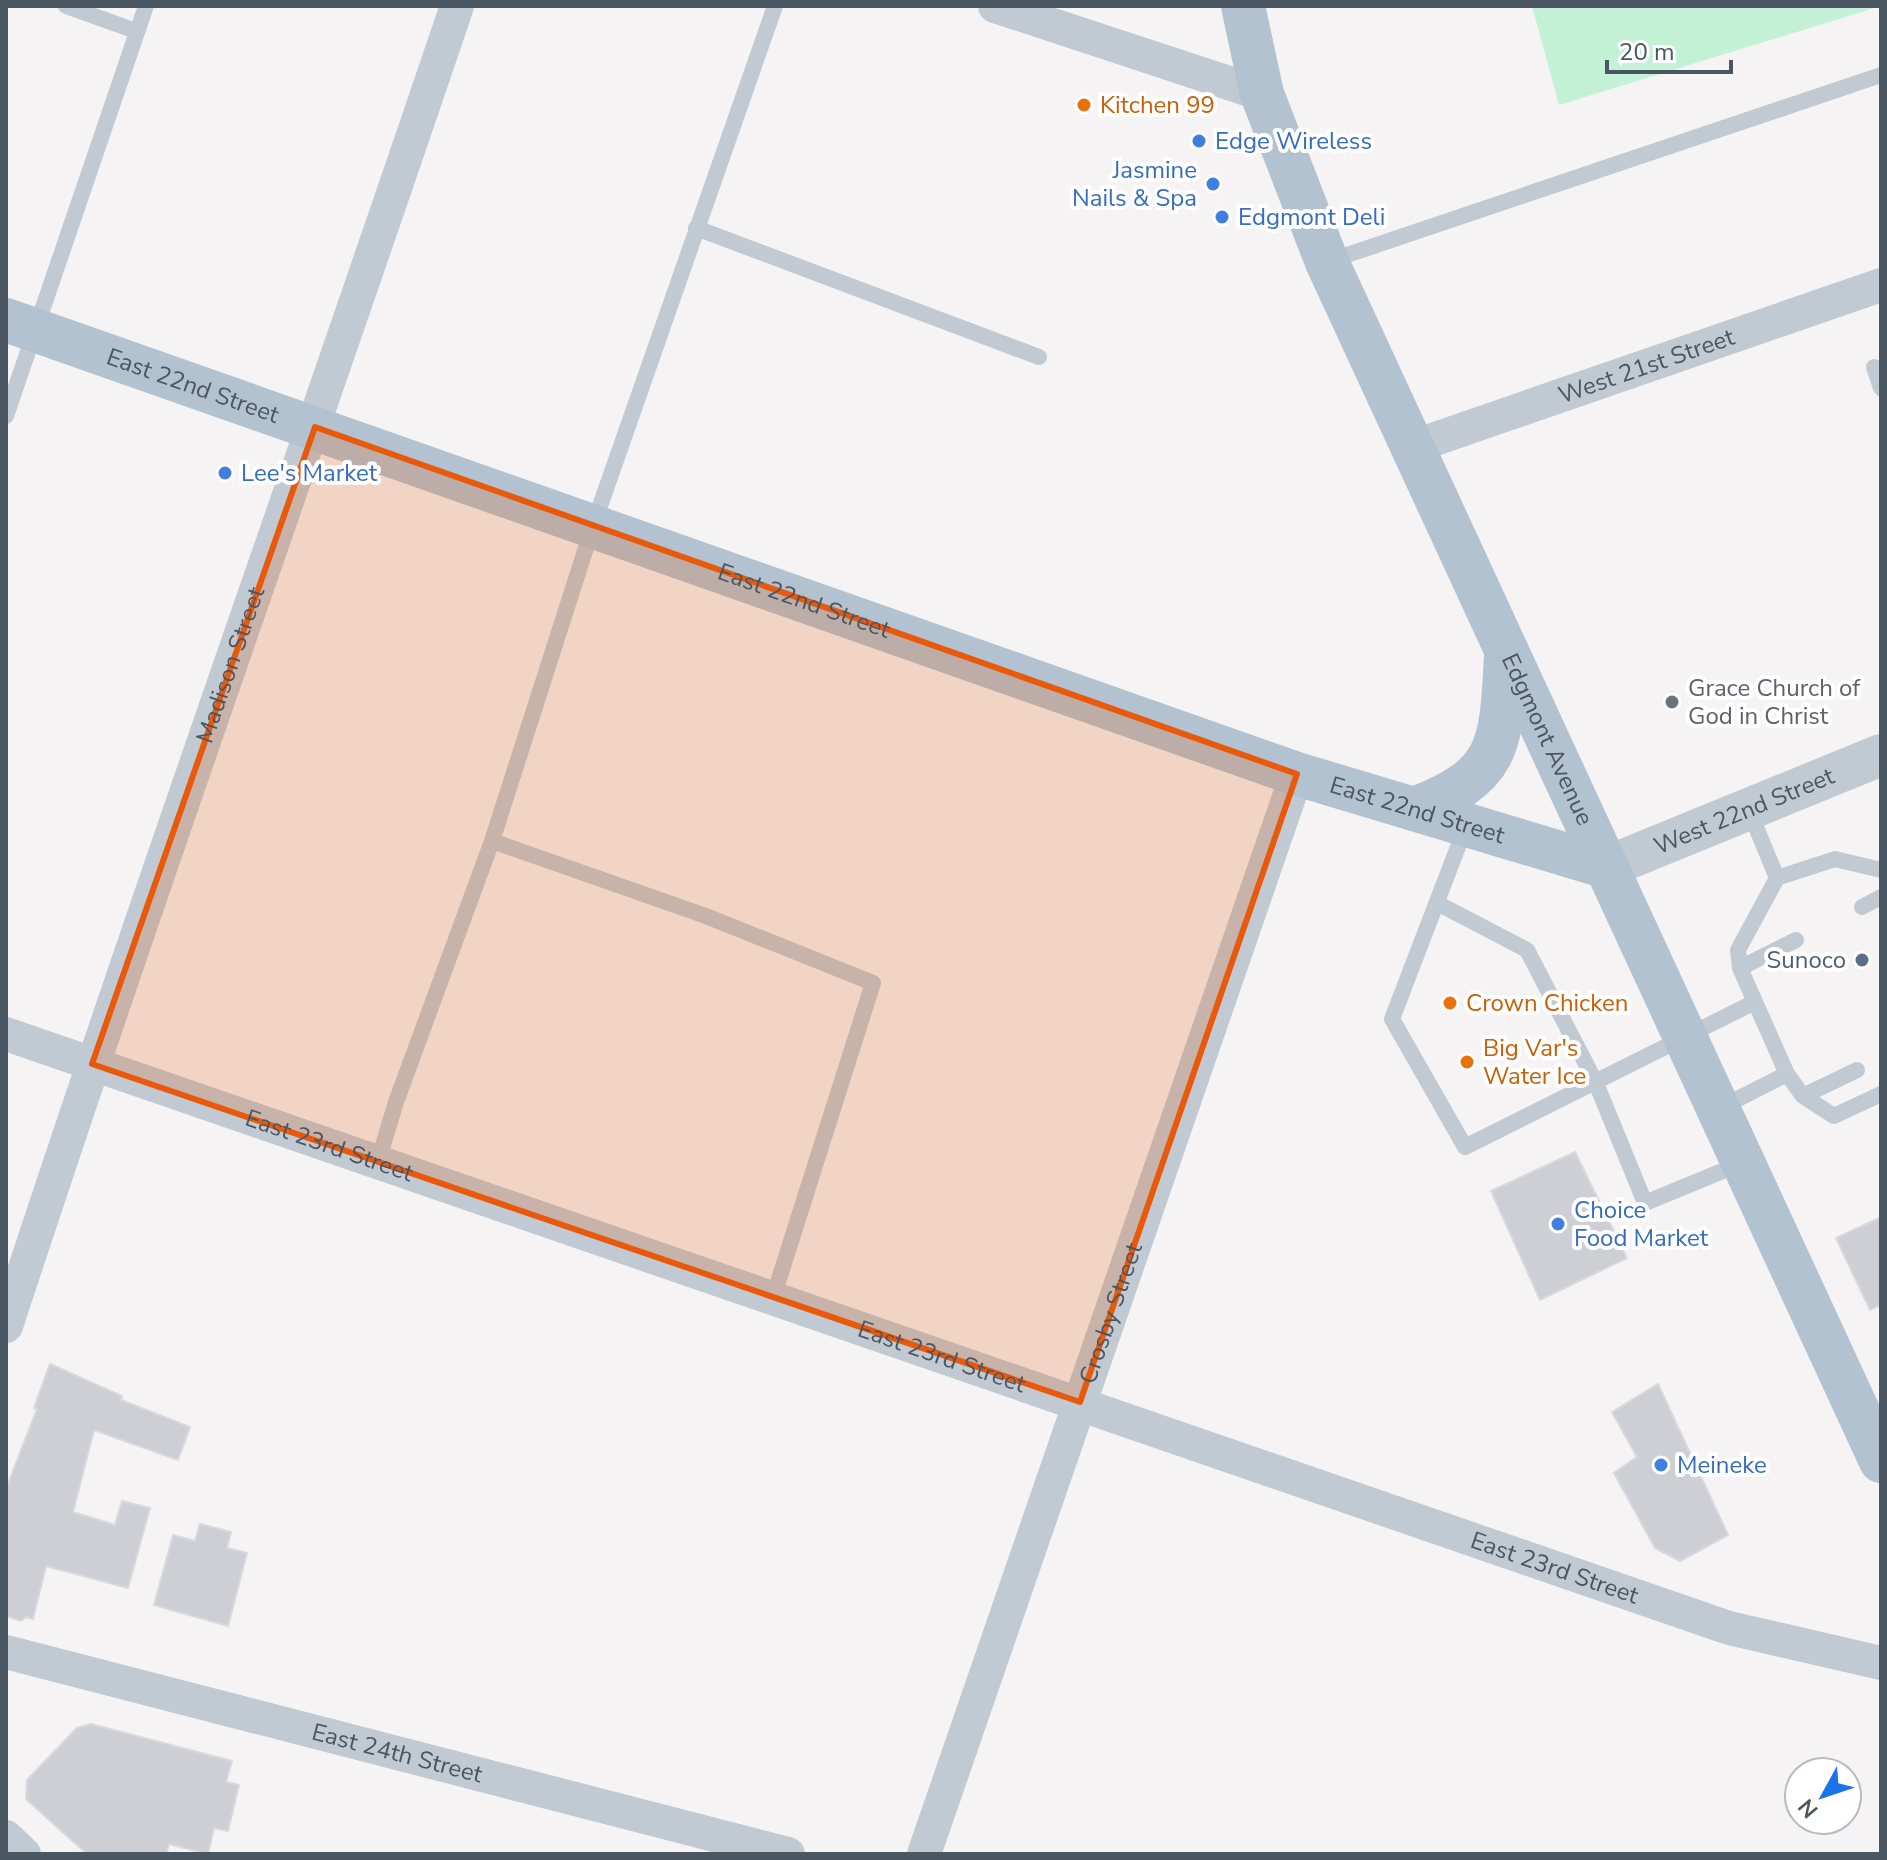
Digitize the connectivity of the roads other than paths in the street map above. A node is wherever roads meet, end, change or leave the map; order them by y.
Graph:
1 (66, 6) edge
2 (146, 6) edge
3 (457, 6) edge
4 (775, 6) edge
5 (995, 6) edge
6 (1243, 6) edge
7 (136, 31) junction
8 (1881, 75) edge
9 (1262, 94) junction
10 (696, 228) junction
11 (1327, 262) junction
12 (1881, 285) edge
13 (21, 325) edge
14 (1039, 357) dead end
15 (1874, 367) dead end
16 (1881, 388) edge
17 (6, 416) edge
18 (315, 427) junction
19 (1412, 447) junction
20 (593, 526) junction
21 (1506, 650) junction
22 (1881, 755) edge
23 (1297, 774) junction
24 (1414, 809) junction
25 (1749, 809) junction
26 (1467, 825) junction
27 (492, 841) junction
28 (1607, 867) junction
29 (1881, 870) edge
30 (1777, 878) junction
31 (1881, 897) edge
32 (1437, 903) junction
33 (1862, 907) dead end
34 (1796, 940) dead end
35 (1740, 968) junction
36 (1755, 1002) junction
37 (6, 1034) edge
38 (1687, 1038) junction
39 (92, 1064) junction
40 (1857, 1070) dead end
41 (1787, 1074) junction
42 (1596, 1083) junction
43 (1881, 1094) edge
44 (1803, 1096) junction
45 (1719, 1109) junction
46 (378, 1162) junction
47 (1743, 1163) junction
48 (773, 1298) junction
49 (6, 1326) edge
50 (1080, 1402) junction
51 (1881, 1461) edge
52 (6, 1652) edge
53 (1881, 1663) edge
54 (6, 1837) edge
55 (24, 1854) edge
56 (788, 1854) edge
57 (924, 1854) edge

1 - 7 lane
2 - 7 lane
3 - 18 street, Madison Street
4 - 10 lane
5 - 9 street
6 - 9 main road, Edgmont Avenue
7 - 13 lane
8 - 11 lane
9 - 11 main road, Edgmont Avenue
10 - 14 lane
10 - 20 lane
11 - 19 main road, Edgmont Avenue
12 - 19 street, West 21st Street
13 - 17 lane
13 - 18 main road, East 22nd Street
15 - 16 lane
18 - 20 main road, East 22nd Street
18 - 39 street, Madison Street
19 - 21 main road, Edgmont Avenue
20 - 23 main road, East 22nd Street
20 - 27 lane
21 - 24 main road
21 - 28 main road, Edgmont Avenue
22 - 25 street, West 22nd Street
23 - 24 main road, East 22nd Street
23 - 50 street, Crosby Street
24 - 26 main road, East 22nd Street
25 - 28 street, West 22nd Street
25 - 30 lane
26 - 28 main road, East 22nd Street
26 - 32 lane
27 - 46 lane
27 - 48 lane
28 - 38 main road, Edgmont Avenue
29 - 30 lane
30 - 35 lane
31 - 33 lane
32 - 42 lane
32 - 42 lane
34 - 35 lane
35 - 36 lane
36 - 38 lane
36 - 41 lane
37 - 39 street, East 23rd Street
38 - 42 lane
38 - 45 main road, Edgmont Avenue
39 - 46 street, East 23rd Street
39 - 49 street, Madison Street
40 - 44 lane
41 - 44 lane
41 - 45 lane
42 - 47 lane
43 - 44 lane
45 - 47 main road, Edgmont Avenue
46 - 48 street, East 23rd Street
47 - 51 main road, Edgmont Avenue
48 - 50 street, East 23rd Street
50 - 53 street, East 23rd Street
50 - 57 street, Crosby Street
52 - 56 street, East 24th Street
54 - 55 street

